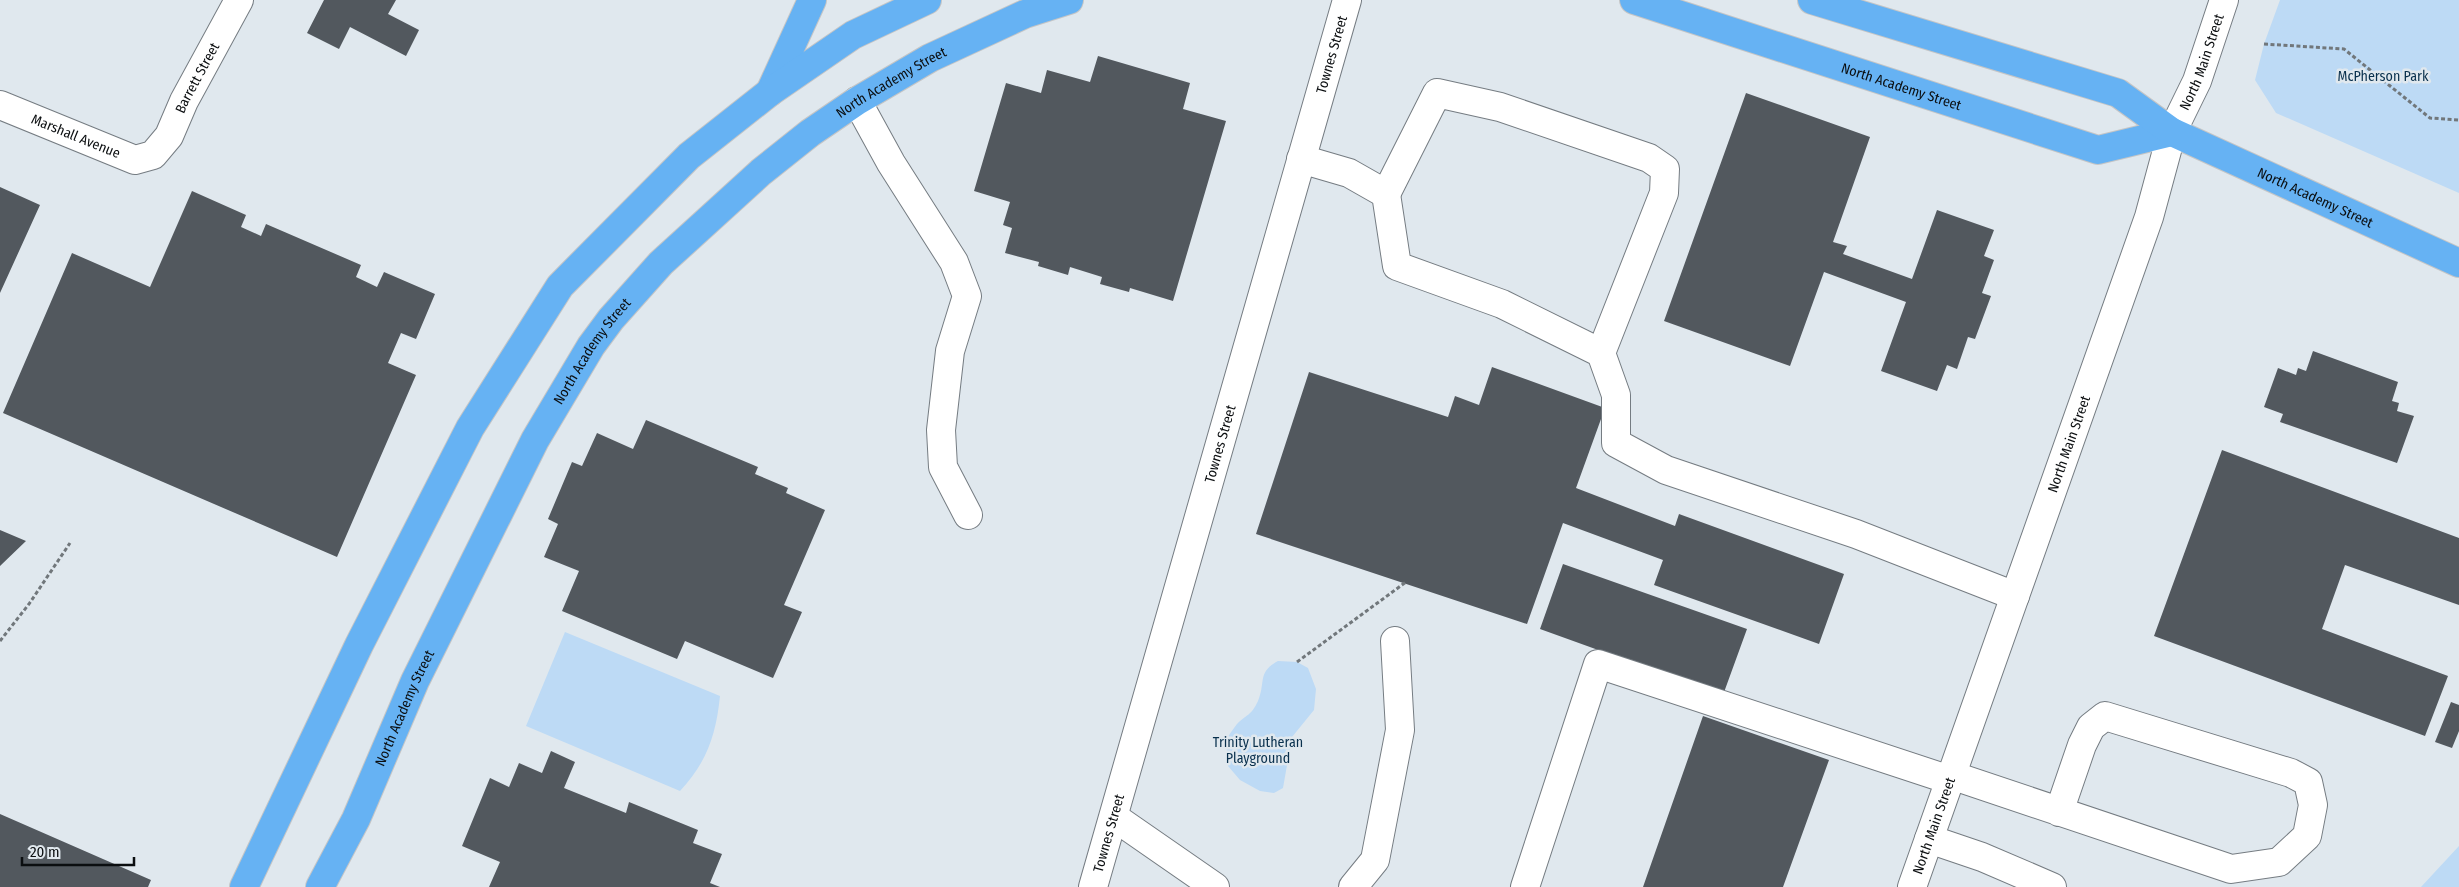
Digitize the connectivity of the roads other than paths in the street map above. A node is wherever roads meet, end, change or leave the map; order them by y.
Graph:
1 (239, 0) edge
2 (812, 0) edge
3 (927, 0) edge
4 (1069, 0) edge
5 (1347, 0) edge
6 (1634, 0) edge
7 (1812, 0) edge
8 (2224, 0) edge
9 (770, 92) junction
10 (857, 102) junction
11 (0, 105) edge
12 (2172, 132) junction
13 (153, 155) joint
14 (1302, 159) junction
15 (1386, 194) junction
16 (2459, 263) edge
17 (1601, 353) junction
18 (968, 515) dead end
19 (2015, 596) junction
20 (1395, 641) dead end
21 (1951, 778) junction
22 (2059, 812) junction
23 (1114, 817) junction
24 (1929, 839) junction
25 (244, 887) edge
26 (320, 887) edge
27 (1093, 887) edge
28 (1215, 887) edge
29 (1353, 887) edge
30 (1525, 887) edge
31 (1912, 887) edge
32 (2052, 887) edge

1 - 13 street, Barrett Street
2 - 9 highway
3 - 9 highway
4 - 10 highway, North Academy Street
5 - 14 street, Townes Street
6 - 12 highway, North Academy Street
7 - 12 highway, North Academy Street
8 - 12 street, North Main Street
9 - 25 highway
10 - 18 street
10 - 26 highway, North Academy Street
11 - 13 street, Marshall Avenue
12 - 16 highway, North Academy Street
12 - 19 street, North Main Street
14 - 15 street
14 - 23 street, Townes Street
15 - 17 street
15 - 17 street
17 - 19 street
19 - 21 street, North Main Street
20 - 29 street
21 - 22 street
21 - 24 street, North Main Street
21 - 30 street
22 - 22 street
23 - 27 street, Townes Street
23 - 28 street
24 - 31 street, North Main Street
24 - 32 street

